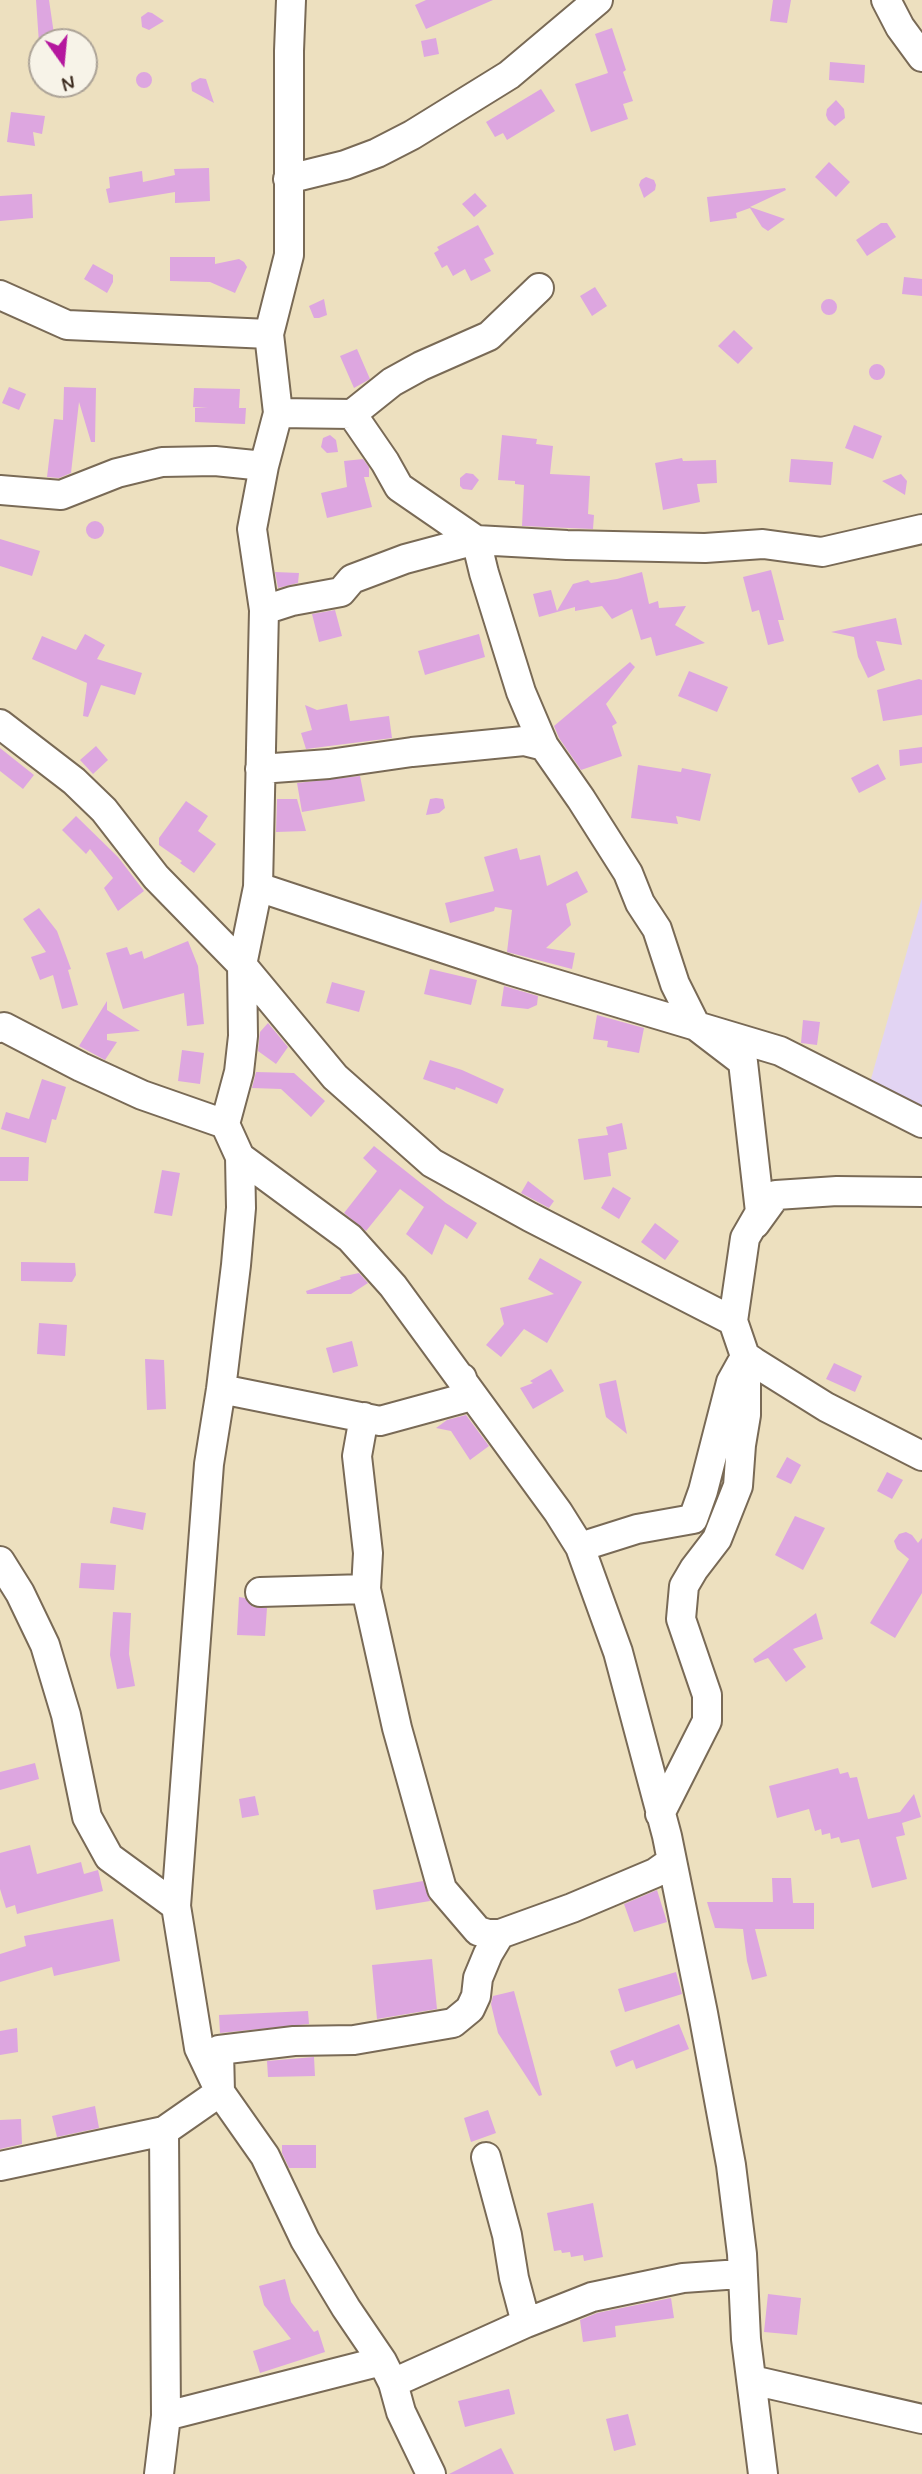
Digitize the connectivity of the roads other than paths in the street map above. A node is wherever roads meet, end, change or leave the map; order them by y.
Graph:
1 (291, 0) edge
2 (597, 0) edge
3 (886, 0) edge
4 (922, 57) edge
5 (288, 179) junction
6 (539, 288) dead end
7 (0, 295) edge
8 (269, 334) junction
9 (278, 413) junction
10 (352, 414) junction
11 (264, 466) junction
12 (0, 490) edge
13 (922, 529) edge
14 (476, 540) junction
15 (264, 610) junction
16 (0, 724) edge
17 (544, 746) junction
18 (260, 769) junction
19 (258, 887) junction
20 (242, 965) junction
21 (696, 1026) junction
22 (0, 1028) edge
23 (922, 1123) edge
24 (225, 1124) junction
25 (240, 1157) junction
26 (922, 1192) edge
27 (745, 1238) junction
28 (733, 1321) junction
29 (750, 1359) junction
30 (461, 1378) junction
31 (221, 1389) junction
32 (364, 1417) junction
33 (922, 1456) edge
34 (580, 1547) junction
35 (0, 1561) edge
36 (366, 1589) junction
37 (260, 1592) dead end
38 (663, 1825) junction
39 (176, 1906) junction
40 (500, 1934) junction
41 (220, 2092) junction
42 (163, 2131) junction
43 (485, 2157) dead end
44 (0, 2166) edge
45 (742, 2271) junction
46 (526, 2323) junction
47 (387, 2372) junction
48 (752, 2380) junction
49 (166, 2416) junction
50 (922, 2419) edge
51 (159, 2474) edge
52 (431, 2474) edge
53 (763, 2474) edge

1 - 5 street
2 - 5 street
3 - 4 street
5 - 8 street
6 - 10 street
7 - 8 street
8 - 9 street
9 - 10 street
9 - 11 street
10 - 14 street
11 - 12 street
11 - 15 street
13 - 14 street
14 - 15 street
14 - 17 street
15 - 18 street
16 - 20 street
17 - 18 street
17 - 21 street
18 - 19 street
19 - 20 street
19 - 21 street
20 - 24 street
20 - 28 street
21 - 23 street
21 - 27 street
22 - 24 street
24 - 25 street
25 - 30 street
25 - 31 street
26 - 27 street
27 - 28 street
28 - 29 street
29 - 33 street
29 - 34 street
29 - 38 street
30 - 32 street
30 - 34 street
31 - 32 street
31 - 39 street
32 - 36 street
34 - 38 street
35 - 39 street
36 - 37 street
36 - 40 street
38 - 40 street
38 - 45 street
39 - 41 street
40 - 41 street
41 - 42 street
41 - 47 street
42 - 44 street
42 - 49 street
43 - 46 street
45 - 46 street
45 - 48 street
46 - 47 street
47 - 49 street
47 - 52 street
48 - 50 street
48 - 53 street
49 - 51 street

